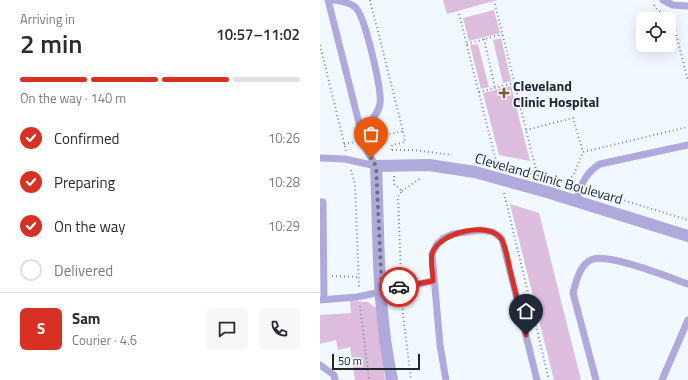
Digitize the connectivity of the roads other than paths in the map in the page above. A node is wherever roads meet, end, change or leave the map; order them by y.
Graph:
1 (328, 0) edge
2 (332, 0) edge
3 (664, 0) edge
4 (687, 5) edge
5 (361, 131) junction
6 (688, 145) edge
7 (320, 158) edge
8 (376, 166) junction
9 (576, 201) junction
10 (320, 202) edge
11 (688, 236) edge
12 (433, 281) junction
13 (688, 284) edge
14 (382, 291) junction
15 (322, 299) edge
16 (688, 320) edge
17 (320, 365) edge
18 (335, 380) edge
19 (392, 380) edge
20 (446, 380) edge
21 (537, 380) edge
22 (596, 380) edge
23 (662, 380) edge

1 - 5 lane
2 - 5 lane
3 - 4 lane
5 - 8 lane
6 - 9 lane
7 - 8 lane
8 - 9 street, Cleveland Clinic Boulevard
8 - 14 street
9 - 11 street, Cleveland Clinic Boulevard
10 - 15 lane
12 - 14 lane
12 - 20 lane
12 - 21 lane
13 - 22 lane
14 - 15 lane
14 - 19 street
16 - 23 lane
17 - 18 lane

